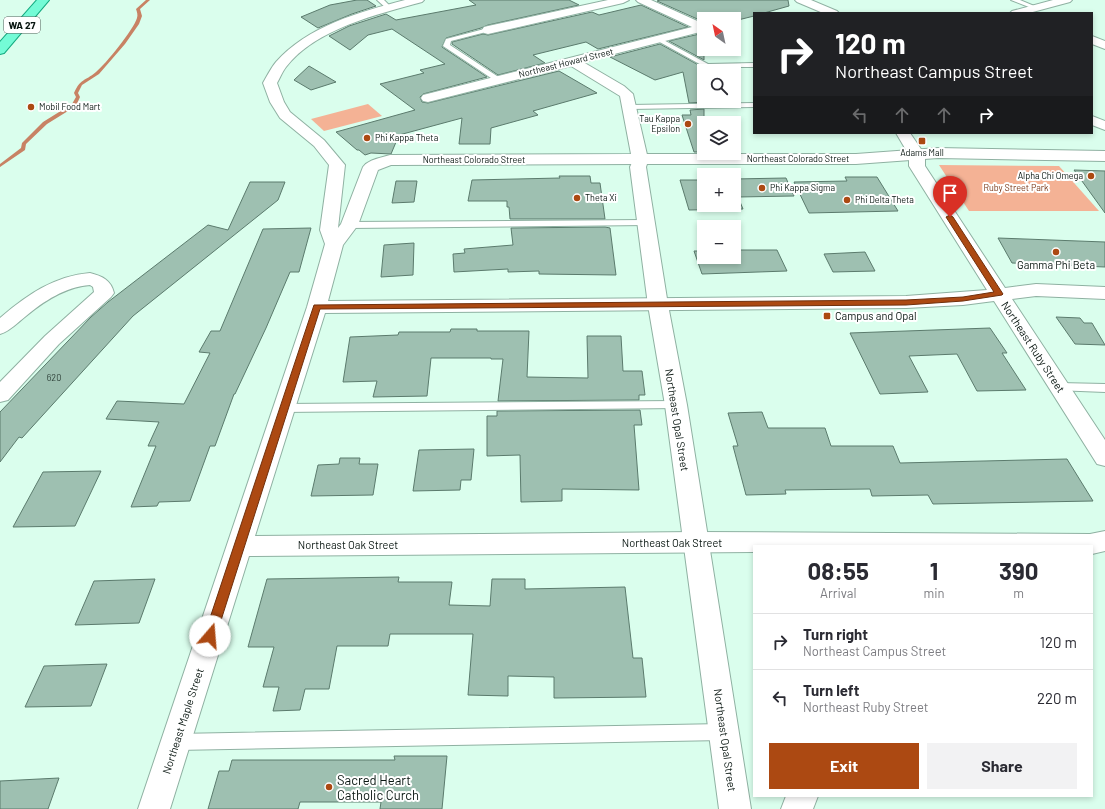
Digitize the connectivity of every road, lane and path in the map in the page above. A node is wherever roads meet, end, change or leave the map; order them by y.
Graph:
1 (44, 0) edge
2 (418, 0) edge
3 (623, 0) edge
4 (642, 0) edge
5 (801, 0) edge
6 (1014, 0) edge
7 (1066, 0) edge
8 (601, 2) edge
9 (384, 4) edge
10 (1036, 8) junction
11 (831, 12) edge
12 (1022, 12) edge
13 (488, 30) joint
14 (658, 39) junction
15 (1093, 40) edge
16 (1105, 45) edge
17 (0, 50) edge
18 (572, 61) junction
19 (753, 65) edge
20 (497, 80) junction
21 (428, 98) dead end
22 (753, 105) edge
23 (630, 107) junction
24 (1093, 120) edge
25 (1105, 126) edge
26 (904, 134) edge
27 (917, 155) junction
28 (1105, 156) edge
29 (640, 159) junction
30 (371, 167) joint
31 (645, 223) junction
32 (349, 225) junction
33 (334, 244) junction
34 (1105, 293) edge
35 (999, 294) junction
36 (658, 305) junction
37 (317, 307) junction
38 (0, 328) edge
39 (1059, 387) junction
40 (1105, 388) edge
41 (0, 395) edge
42 (676, 405) junction
43 (283, 408) junction
44 (1105, 458) edge
45 (696, 542) junction
46 (1093, 543) edge
47 (922, 545) edge
48 (239, 546) junction
49 (723, 732) junction
50 (176, 742) junction
51 (802, 797) edge
52 (154, 809) edge
53 (735, 809) edge
54 (797, 809) edge

1 - 17 main road, WA 27
2 - 9 street, Northeast Maple Street
3 - 8 street
4 - 14 street, Northeast Howard Street
5 - 11 street
6 - 10 lane
7 - 10 street
8 - 13 street
9 - 33 street, Northeast Maple Street
10 - 12 street
13 - 20 lane
14 - 18 street, Northeast Howard Street
14 - 19 lane
15 - 16 street
18 - 20 street, Northeast Howard Street
18 - 23 street, Northeast Opal Street
20 - 21 street, Northeast Howard Street
22 - 23 lane
23 - 29 street, Northeast Opal Street
24 - 25 street
26 - 27 street, Northeast Ruby Street
27 - 28 street, Northeast Colorado Street
27 - 29 street, Northeast Colorado Street
27 - 35 street, Northeast Ruby Street
29 - 30 street, Northeast Colorado Street
29 - 31 street, Northeast Opal Street
30 - 32 street, Northeast Maple Street
31 - 32 lane
31 - 36 street, Northeast Opal Street
32 - 33 street, Northeast Maple Street
33 - 37 street, Northeast Maple Street
34 - 35 street
35 - 36 street
35 - 39 street, Northeast Ruby Street
36 - 37 street
36 - 42 street, Northeast Opal Street
37 - 43 street, Northeast Maple Street
38 - 41 street
39 - 40 lane
39 - 44 street, Northeast Ruby Street
42 - 43 lane
42 - 45 street, Northeast Opal Street
43 - 48 street, Northeast Maple Street
45 - 47 street, Northeast Oak Street
45 - 48 street, Northeast Oak Street
45 - 49 street, Northeast Opal Street
46 - 47 street, Northeast Oak Street
48 - 50 street, Northeast Maple Street
49 - 50 lane
49 - 53 street, Northeast Opal Street
50 - 52 street, Northeast Maple Street
51 - 54 street

